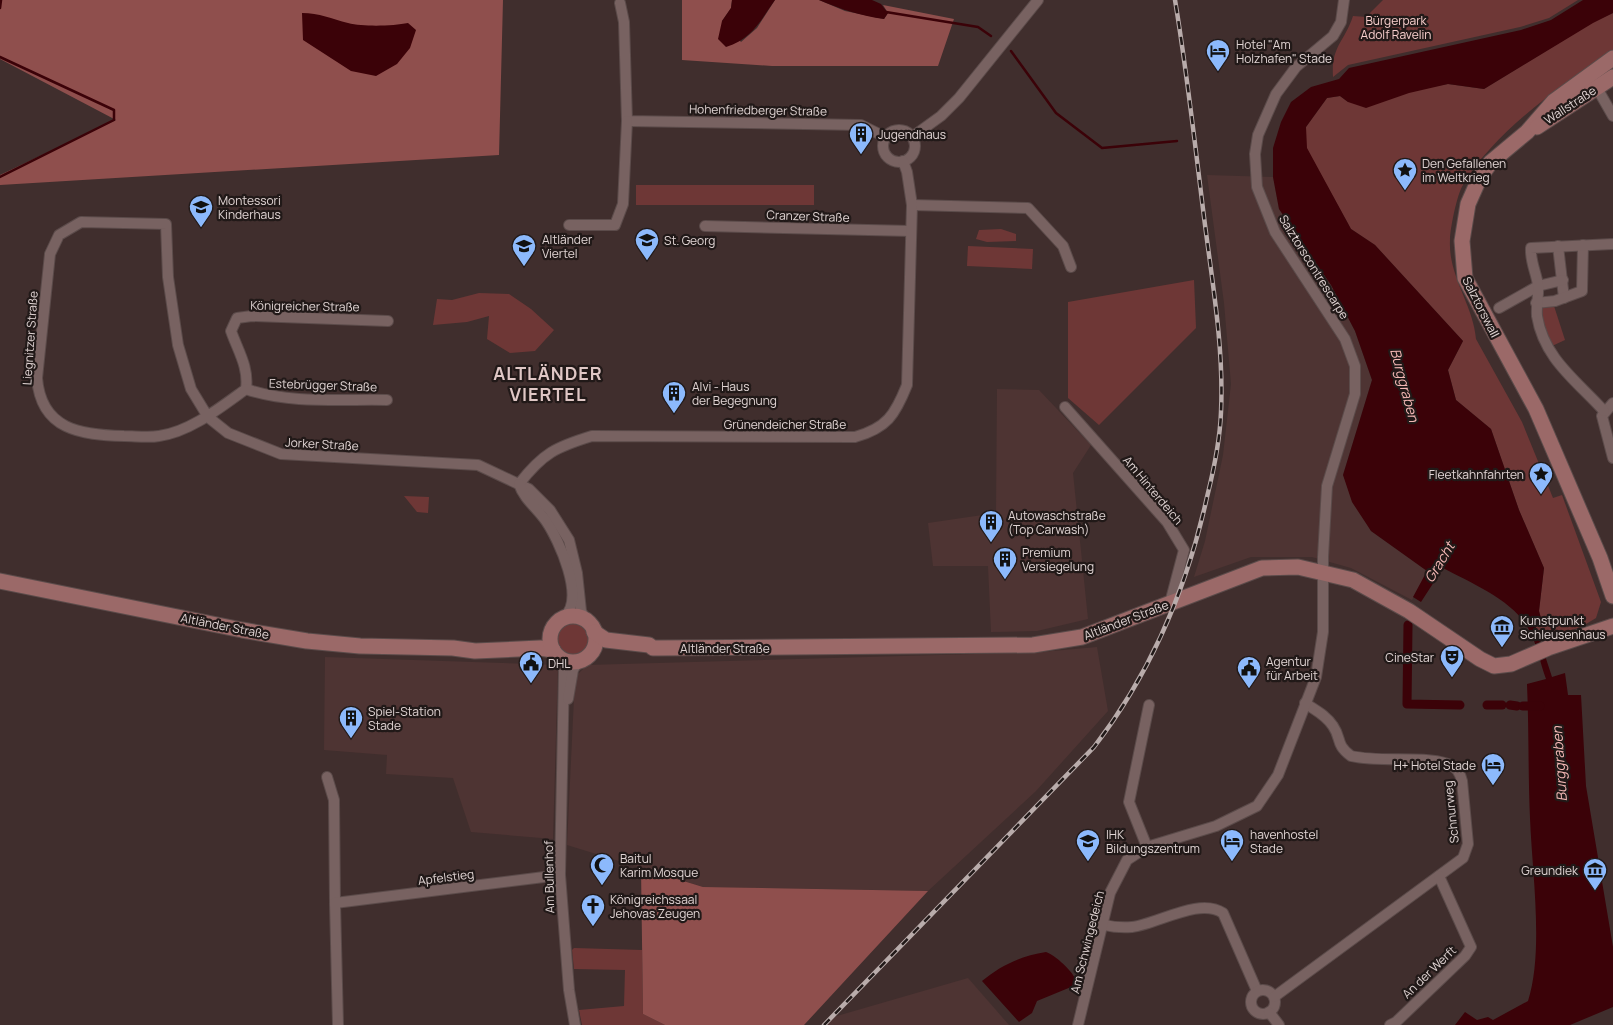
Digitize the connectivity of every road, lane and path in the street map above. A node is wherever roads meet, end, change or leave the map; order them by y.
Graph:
1 (1038, 0) edge
2 (1344, 0) edge
3 (620, 3) dead end
4 (1613, 58) edge
5 (1613, 77) edge
6 (1593, 82) junction
7 (1613, 116) edge
8 (627, 121) junction
9 (912, 136) junction
10 (885, 137) junction
11 (903, 161) junction
12 (912, 205) junction
13 (166, 224) joint
14 (569, 224) dead end
15 (705, 226) dead end
16 (911, 231) junction
17 (1613, 244) edge
18 (1583, 245) junction
19 (1558, 246) junction
20 (1071, 267) dead end
21 (1563, 280) junction
22 (1538, 286) junction
23 (1564, 298) junction
24 (1536, 303) junction
25 (1499, 308) dead end
26 (388, 321) dead end
27 (246, 389) junction
28 (387, 400) dead end
29 (1613, 403) edge
30 (1065, 407) dead end
31 (1604, 411) junction
32 (208, 417) junction
33 (1613, 458) edge
34 (519, 484) junction
35 (1323, 572) junction
36 (0, 581) edge
37 (1613, 596) edge
38 (1170, 603) junction
39 (564, 617) junction
40 (585, 619) junction
41 (1613, 626) edge
42 (594, 632) junction
43 (550, 634) junction
44 (453, 648) junction
45 (653, 648) junction
46 (557, 654) junction
47 (585, 656) junction
48 (1305, 703) junction
49 (1150, 705) dead end
50 (564, 727) junction
51 (327, 777) dead end
52 (1147, 847) junction
53 (560, 875) junction
54 (1439, 876) junction
55 (335, 903) junction
56 (1104, 925) junction
57 (1258, 991) junction
58 (1274, 997) junction
59 (1269, 1012) junction
60 (338, 1025) edge
61 (575, 1025) edge
62 (1078, 1025) edge
63 (1278, 1025) edge
64 (1390, 1025) edge

1 - 9 street
2 - 35 street, Salztorscontrescarpe
3 - 8 street
4 - 6 main road, Salztorswall
5 - 6 main road, Wallstraße
6 - 7 street
6 - 37 main road, Salztorswall
8 - 10 street, Hohenfriedberger Straße
8 - 14 street
9 - 10 street
9 - 11 street
10 - 11 street
11 - 12 street, Grünendeicher Straße
12 - 16 street, Grünendeicher Straße
12 - 20 street
13 - 32 street, Jorker Straße
13 - 32 street, Liegnitzer Straße
15 - 16 street, Cranzer Straße
16 - 34 street, Grünendeicher Straße
17 - 18 street
18 - 19 street
18 - 23 street
19 - 21 street
19 - 22 street
21 - 22 street
21 - 23 street
22 - 24 street
22 - 25 street
23 - 24 street
24 - 31 street
26 - 27 street, Königreicher Straße
27 - 28 street, Estebrügger Straße
27 - 32 street
29 - 31 street
30 - 38 street, Am Hinterdeich
31 - 33 street
32 - 34 street, Jorker Straße
34 - 39 street
34 - 40 street, Jorker Straße
35 - 38 main road, Altländer Straße
35 - 41 main road, Altländer Straße
35 - 48 street, Am Schwingedeich
36 - 44 main road, Altländer Straße
38 - 45 main road, Altländer Straße
39 - 40 main road
39 - 43 main road
40 - 42 main road
42 - 45 main road, Altländer Straße
42 - 47 main road
43 - 44 main road, Altländer Straße
43 - 46 main road
44 - 46 main road, Altländer Straße
45 - 47 main road, Altländer Straße
46 - 47 main road
46 - 50 street, Am Bullenhof
47 - 50 street, Am Bullenhof
48 - 52 street, Am Schwingedeich
48 - 54 street, Schnurweg
49 - 52 street
50 - 53 street, Am Bullenhof
51 - 55 street
52 - 56 street, Am Schwingedeich
53 - 55 street, Apfelstieg
53 - 61 street, Am Bullenhof
54 - 58 street, Schnurweg
54 - 64 street, An der Werft
55 - 60 street
56 - 57 street
56 - 62 street, Am Schwingedeich
57 - 58 street
57 - 59 street
58 - 59 street
59 - 63 street

